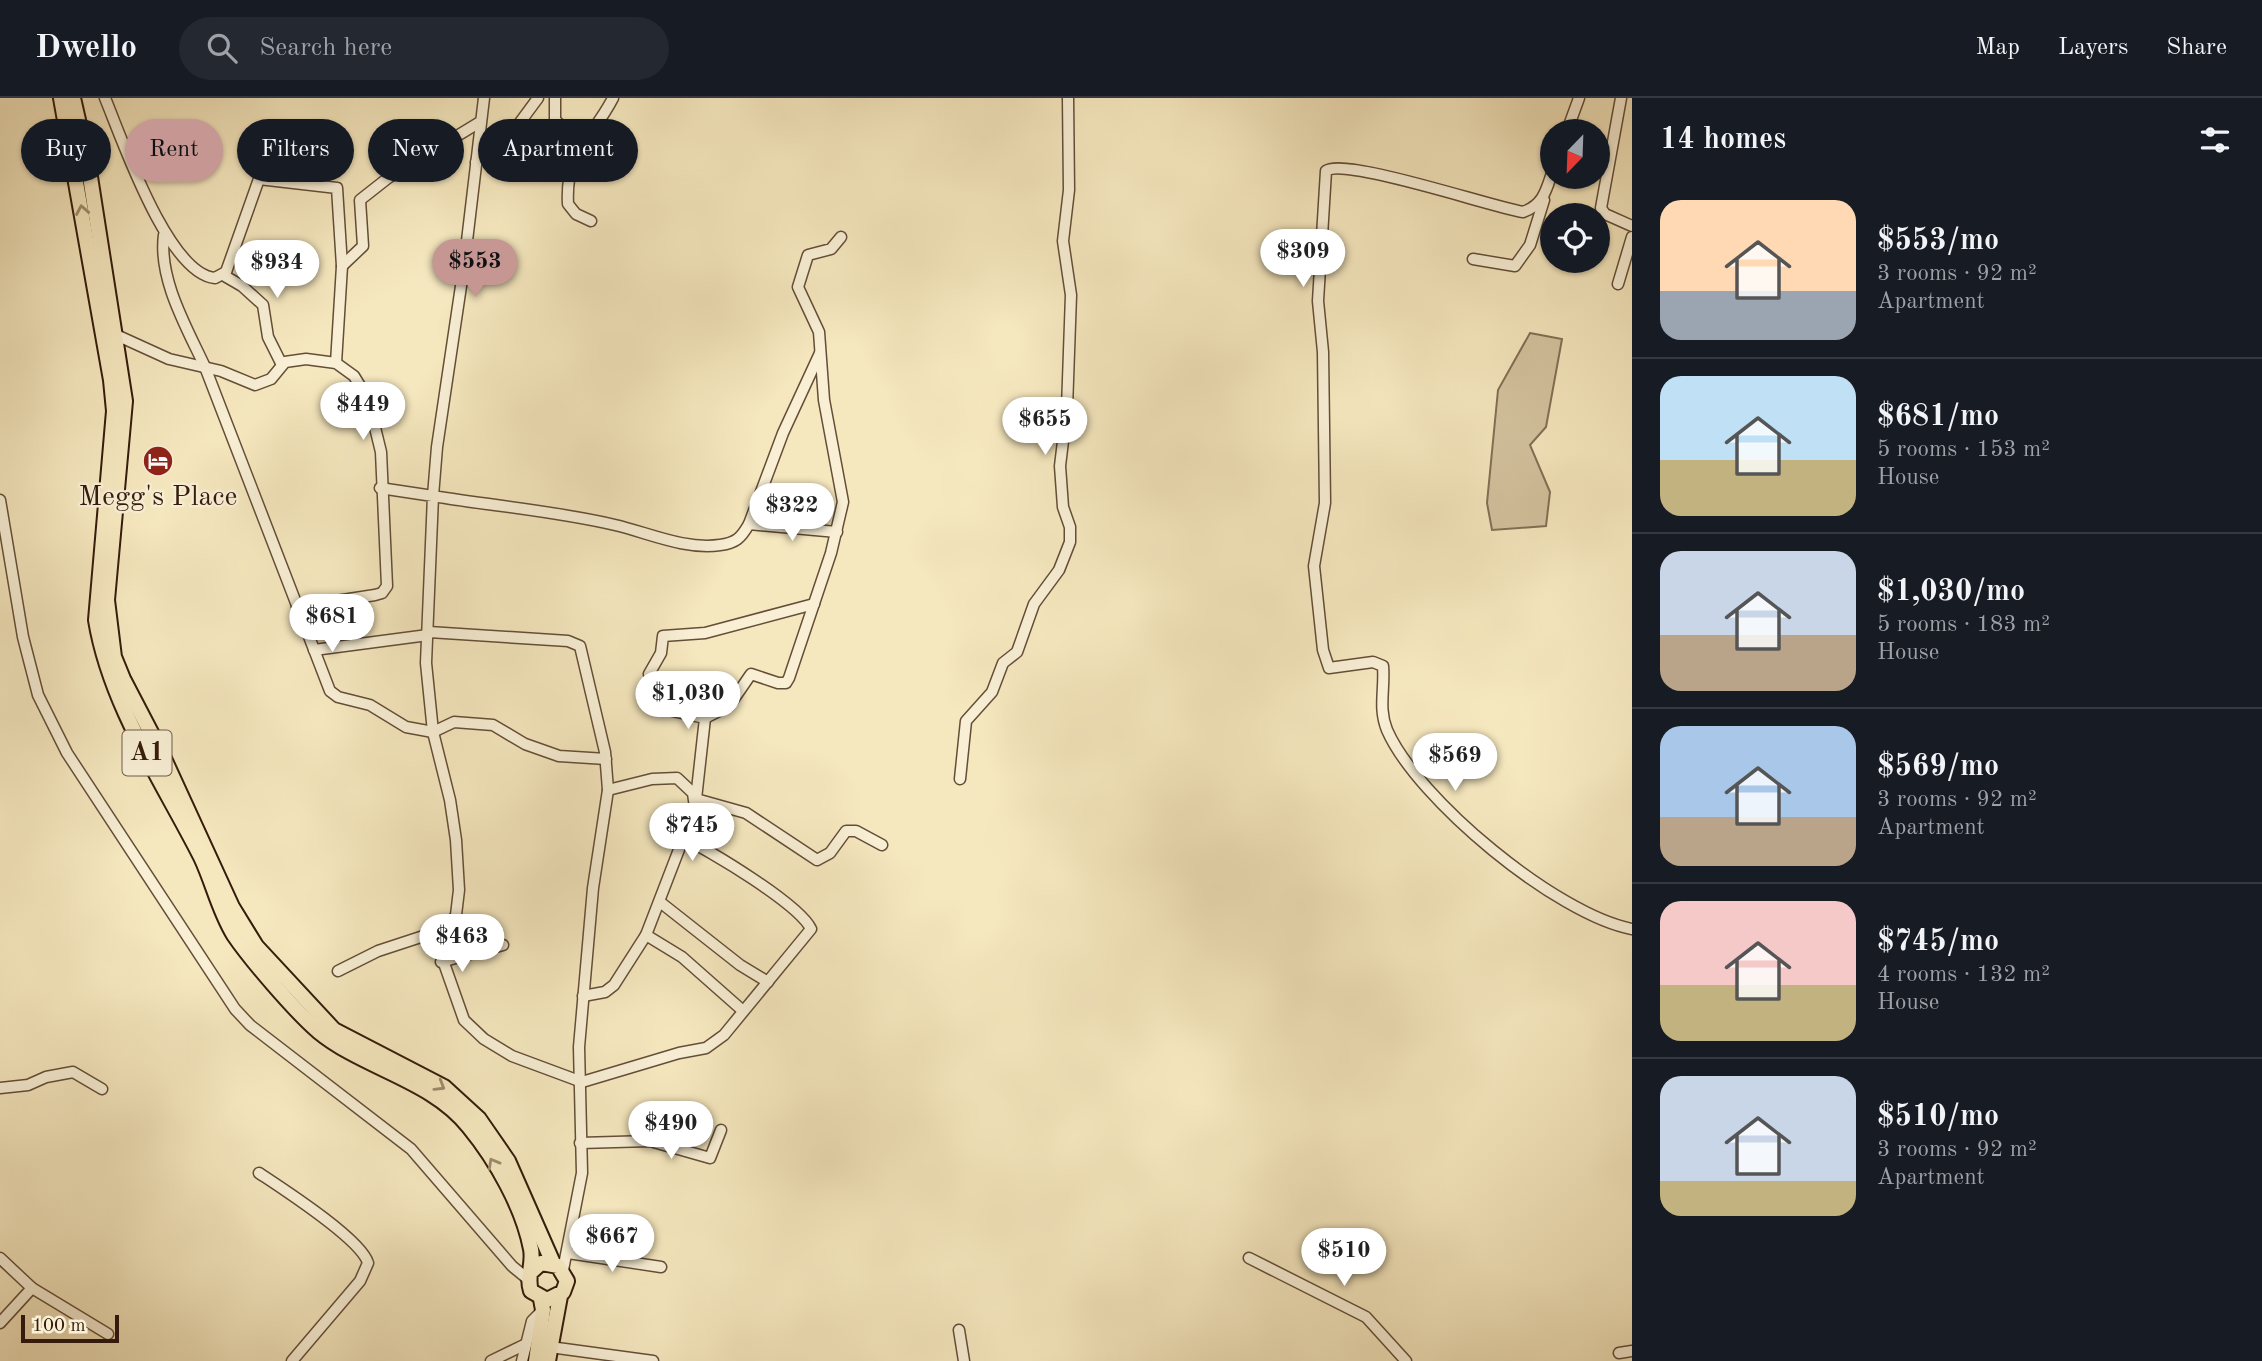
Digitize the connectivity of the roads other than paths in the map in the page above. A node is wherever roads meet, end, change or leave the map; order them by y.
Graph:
1 (61, 98) edge
2 (74, 98) edge
3 (105, 98) edge
4 (484, 98) edge
5 (538, 98) edge
6 (555, 98) edge
7 (613, 98) edge
8 (1068, 98) edge
9 (1579, 98) edge
10 (1621, 98) edge
11 (480, 119) edge
12 (555, 119) edge
13 (601, 119) edge
14 (1571, 119) edge
15 (478, 123) edge
16 (478, 142) edge
17 (476, 162) junction
18 (570, 182) edge
19 (1548, 189) edge
20 (1546, 196) junction
21 (591, 220) dead end
22 (1632, 226) edge
23 (164, 235) junction
24 (841, 237) dead end
25 (1632, 237) edge
26 (1473, 259) dead end
27 (342, 266) junction
28 (223, 275) junction
29 (1618, 284) dead end
30 (114, 334) junction
31 (820, 353) junction
32 (336, 363) junction
33 (282, 365) junction
34 (205, 367) junction
35 (380, 488) junction
36 (433, 496) junction
37 (0, 500) edge
38 (749, 524) junction
39 (837, 532) junction
40 (814, 604) junction
41 (297, 607) junction
42 (428, 634) junction
43 (314, 650) junction
44 (705, 718) junction
45 (433, 733) junction
46 (606, 759) junction
47 (960, 779) dead end
48 (608, 790) junction
49 (696, 799) junction
50 (684, 839) junction
51 (882, 845) dead end
52 (660, 902) junction
53 (445, 929) junction
54 (1632, 929) edge
55 (646, 935) junction
56 (503, 945) dead end
57 (442, 962) junction
58 (338, 971) dead end
59 (768, 982) junction
60 (583, 996) junction
61 (742, 1010) junction
62 (582, 1082) junction
63 (0, 1088) edge
64 (102, 1089) dead end
65 (722, 1130) dead end
66 (580, 1143) junction
67 (259, 1173) dead end
68 (568, 1253) junction
69 (0, 1258) edge
70 (1249, 1258) dead end
71 (558, 1266) junction
72 (661, 1267) dead end
73 (530, 1276) junction
74 (32, 1288) junction
75 (559, 1296) junction
76 (542, 1305) junction
77 (0, 1323) edge
78 (959, 1330) dead end
79 (108, 1335) dead end
80 (524, 1345) junction
81 (1632, 1351) edge
82 (1619, 1353) dead end
83 (549, 1354) edge
84 (296, 1360) edge
85 (491, 1361) edge
86 (523, 1361) edge
87 (536, 1361) edge
88 (653, 1361) edge
89 (964, 1361) edge
90 (1406, 1361) edge

73 -> 1 highway, A1
2 - 30 highway, A1
3 - 23 street
4 - 11 street
5 - 17 street
6 - 12 street
7 - 13 street
8 - 47 street
9 - 14 street
10 - 22 street
15 - 27 street
16 - 17 street
17 - 36 street
18 - 21 street
19 - 20 street
20 - 26 street
20 - 54 street
23 - 28 street
23 - 34 street
24 - 31 street
25 - 29 street
27 - 28 street
27 - 32 street
28 - 33 street
30 - 34 street
30 -> 71 highway, A1
31 - 38 street
31 - 39 street
32 - 33 street
32 - 35 street
33 - 34 street
34 - 41 street
35 - 36 street
35 - 41 street
36 - 38 street
36 - 42 street
37 - 73 street
38 - 39 street
39 - 40 street
40 - 44 street
40 - 44 street
41 - 43 street
42 - 43 street
42 - 45 street
42 - 46 street
43 - 45 street
44 - 49 street
45 - 46 street
45 - 53 street
46 - 48 street
48 - 49 street
48 - 60 street
49 - 50 street
49 - 51 street
50 - 52 street
50 - 59 street
52 - 55 street
52 - 59 street
53 - 57 street
53 - 58 street
55 - 60 street
55 - 61 street
56 - 57 street
57 - 62 street
59 - 61 street
60 - 62 street
61 - 62 street
62 - 66 street
63 - 64 street
65 - 66 street
66 - 68 street
67 - 84 street
68 - 71 street
68 - 72 street
69 - 74 street
70 - 90 street
71 - 73 highway
71 - 75 highway
73 - 76 highway, A1
74 - 77 street
74 - 79 street
75 - 76 highway
75 - 83 highway
76 - 80 street
76 - 87 highway
78 - 89 street
80 - 85 street
80 - 86 street
81 - 82 street
83 - 88 street

